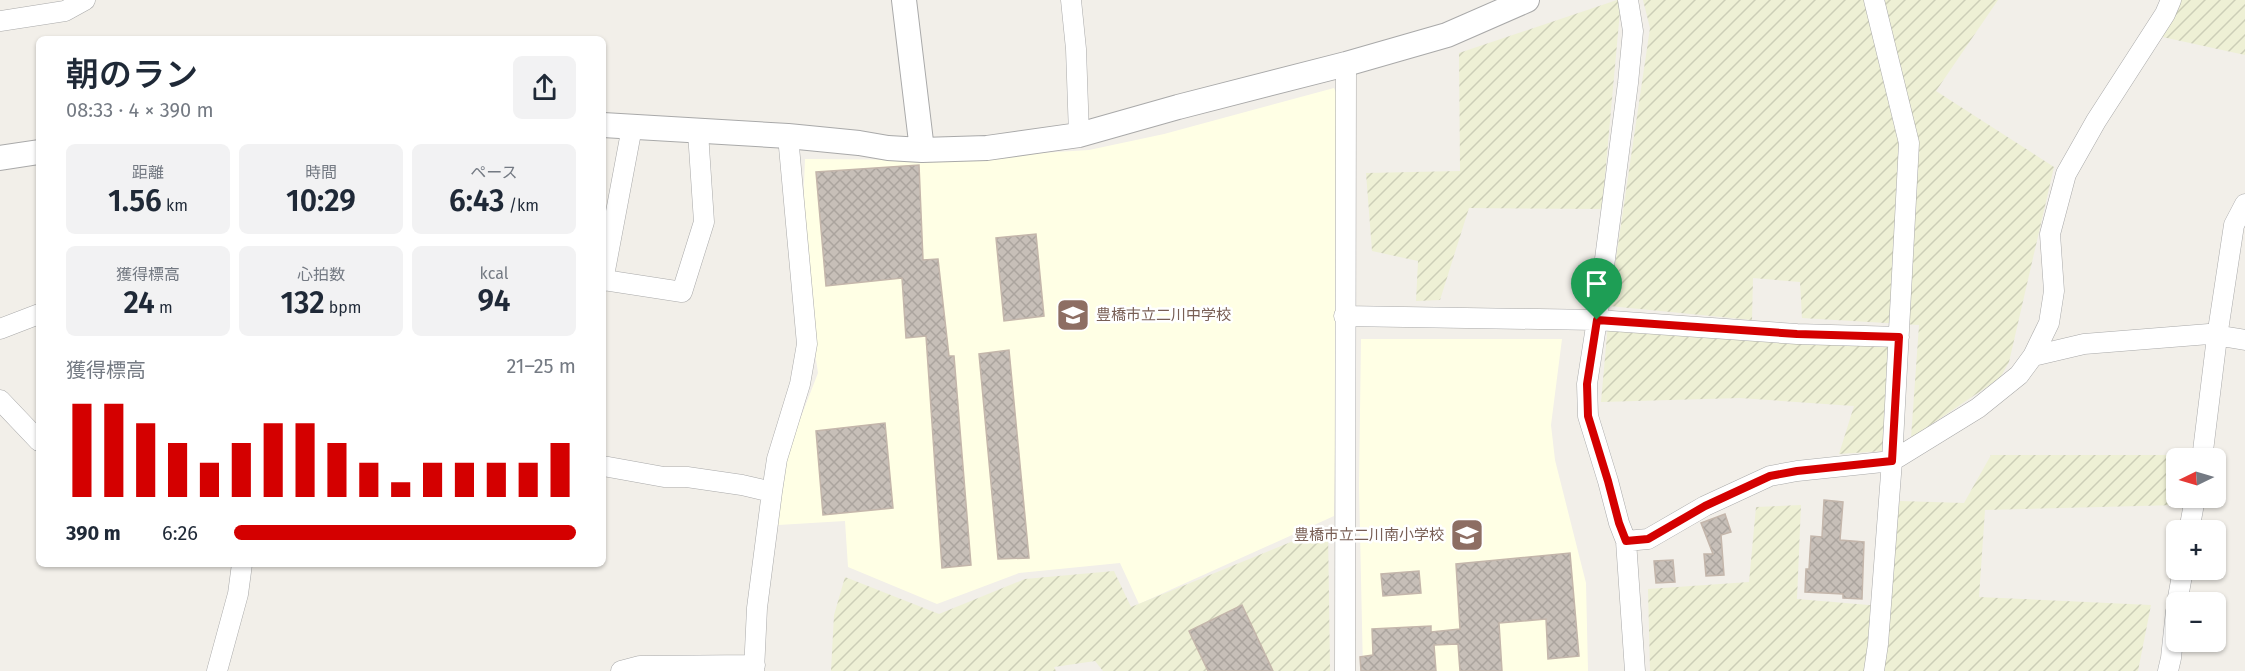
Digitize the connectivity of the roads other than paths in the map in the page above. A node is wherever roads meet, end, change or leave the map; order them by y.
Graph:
1 (85, 0) edge
2 (904, 0) edge
3 (1071, 0) edge
4 (1527, 0) edge
5 (1628, 0) edge
6 (1874, 0) edge
7 (2171, 0) edge
8 (0, 21) edge
9 (1346, 64) junction
10 (606, 125) edge
11 (632, 127) junction
12 (698, 132) junction
13 (1079, 135) junction
14 (788, 136) junction
15 (922, 150) junction
16 (36, 152) edge
17 (0, 158) edge
18 (2245, 204) edge
19 (606, 269) edge
20 (606, 280) edge
21 (36, 315) edge
22 (1344, 316) junction
23 (1597, 320) junction
24 (0, 329) edge
25 (1899, 337) junction
26 (2217, 337) junction
27 (2245, 340) edge
28 (2033, 356) junction
29 (0, 400) edge
30 (36, 438) edge
31 (2203, 448) edge
32 (1892, 461) junction
33 (606, 467) edge
34 (772, 492) junction
35 (1626, 541) junction
36 (242, 567) edge
37 (2172, 652) edge
38 (755, 668) edge
39 (217, 671) edge
40 (621, 671) edge
41 (1344, 671) edge
42 (1635, 671) edge
43 (1874, 671) edge
44 (2168, 671) edge

1 - 8 street
2 - 15 street
3 - 13 street
4 - 9 street
5 - 23 street
6 - 25 street
7 - 28 street
9 - 13 street
9 - 22 street
10 - 11 street
11 - 12 street
11 - 19 street
12 - 14 street
12 - 20 street
13 - 15 street
14 - 15 street
14 - 34 street
16 - 17 street
18 - 26 street
21 - 24 street
22 - 23 street
22 - 41 street
23 - 25 street
23 - 35 street
25 - 32 street
26 - 27 street
26 - 28 street
26 - 31 street
28 - 32 street
29 - 30 street
32 - 35 street
32 - 43 street
33 - 34 street
34 - 38 street
35 - 42 street
36 - 39 street
37 - 44 street
38 - 40 street

